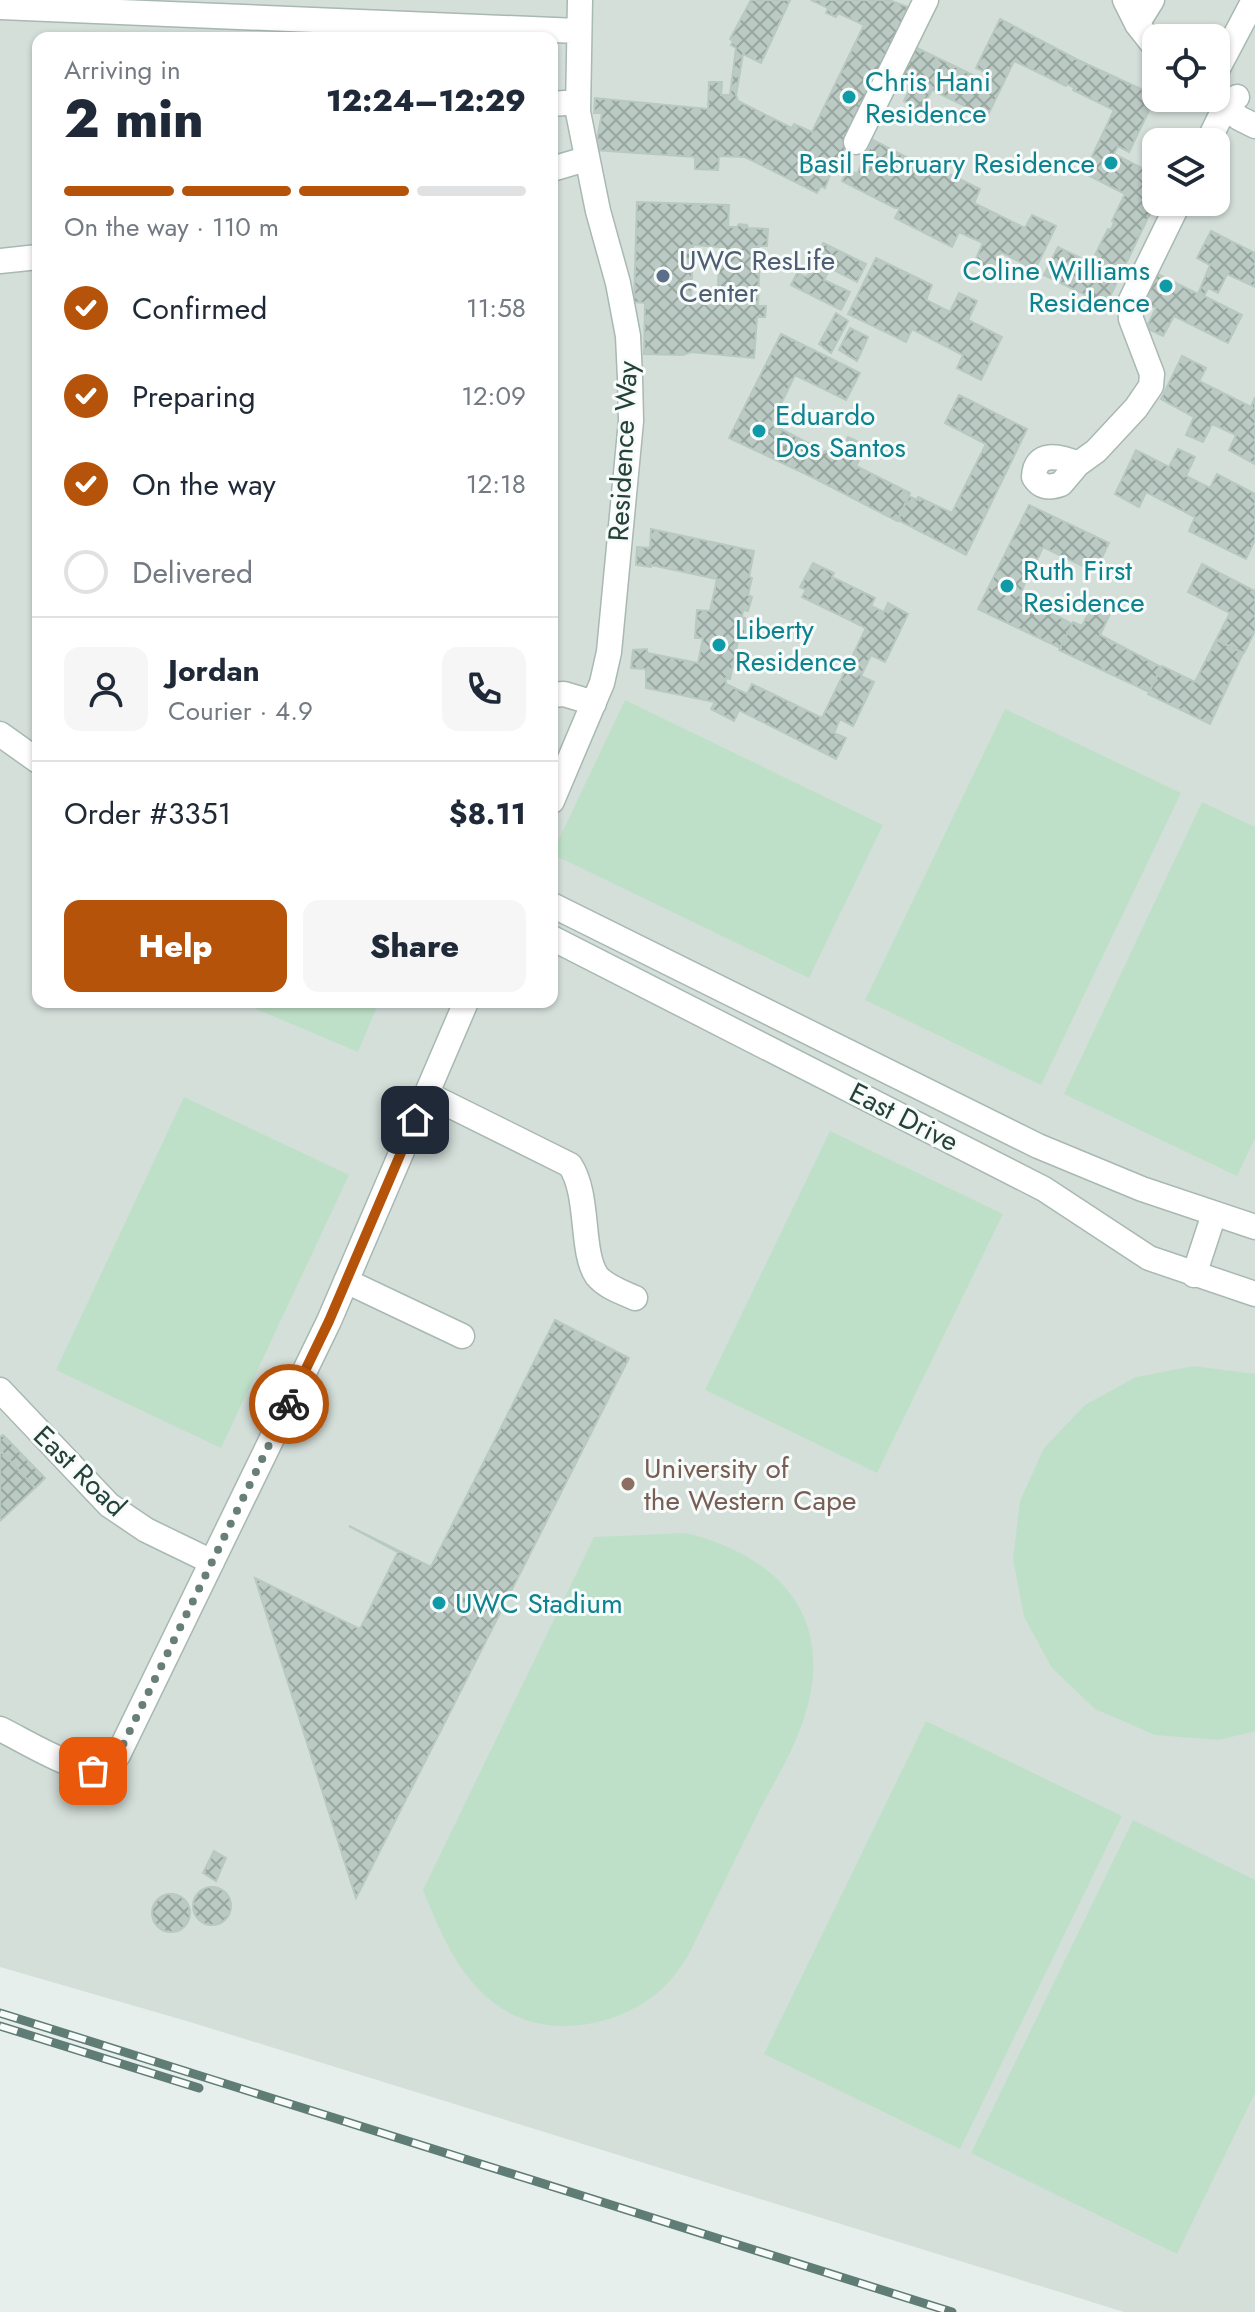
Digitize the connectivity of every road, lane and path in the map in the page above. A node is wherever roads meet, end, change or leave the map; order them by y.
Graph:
1 (580, 0) edge
2 (926, 0) edge
3 (1125, 0) edge
4 (1152, 0) edge
5 (1254, 0) edge
6 (0, 7) edge
7 (248, 18) edge
8 (1137, 24) junction
9 (316, 29) edge
10 (1142, 30) edge
11 (439, 31) edge
12 (578, 31) junction
13 (1230, 45) edge
14 (1230, 99) edge
15 (578, 102) junction
16 (558, 104) edge
17 (1255, 126) edge
18 (856, 142) dead end
19 (579, 161) dead end
20 (558, 167) edge
21 (1172, 216) edge
22 (32, 258) edge
23 (0, 261) edge
24 (1078, 464) dead end
25 (558, 694) edge
26 (594, 703) junction
27 (0, 734) edge
28 (32, 757) edge
29 (561, 758) edge
30 (558, 908) edge
31 (558, 941) edge
32 (463, 1008) edge
33 (822, 1021) dead end
34 (427, 1094) junction
35 (1255, 1209) edge
36 (1214, 1214) junction
37 (1255, 1227) edge
38 (1194, 1275) junction
39 (346, 1281) junction
40 (1255, 1294) edge
41 (635, 1298) dead end
42 (462, 1336) dead end
43 (0, 1390) edge
44 (212, 1562) junction
45 (0, 1729) edge

1 - 12 street, Residence Way
2 - 18 street
3 - 8 street
4 - 8 street
5 - 13 street
6 - 7 street
7 - 9 street
8 - 10 street
9 - 11 street
11 - 12 street
12 - 15 street, Residence Way
14 - 17 street
15 - 16 street
15 - 26 street, Residence Way
19 - 20 street
21 - 24 street
22 - 23 street
25 - 26 street
26 - 29 street, Residence Way
27 - 28 street
30 - 36 street, East Drive
31 - 38 street, East Drive
32 - 34 street
33 - 35 street
34 - 39 street
34 - 41 street
36 - 37 street, East Drive
36 - 38 street
38 - 40 street, East Drive
39 - 42 street
39 - 44 street
43 - 44 street, East Road
44 - 45 street

